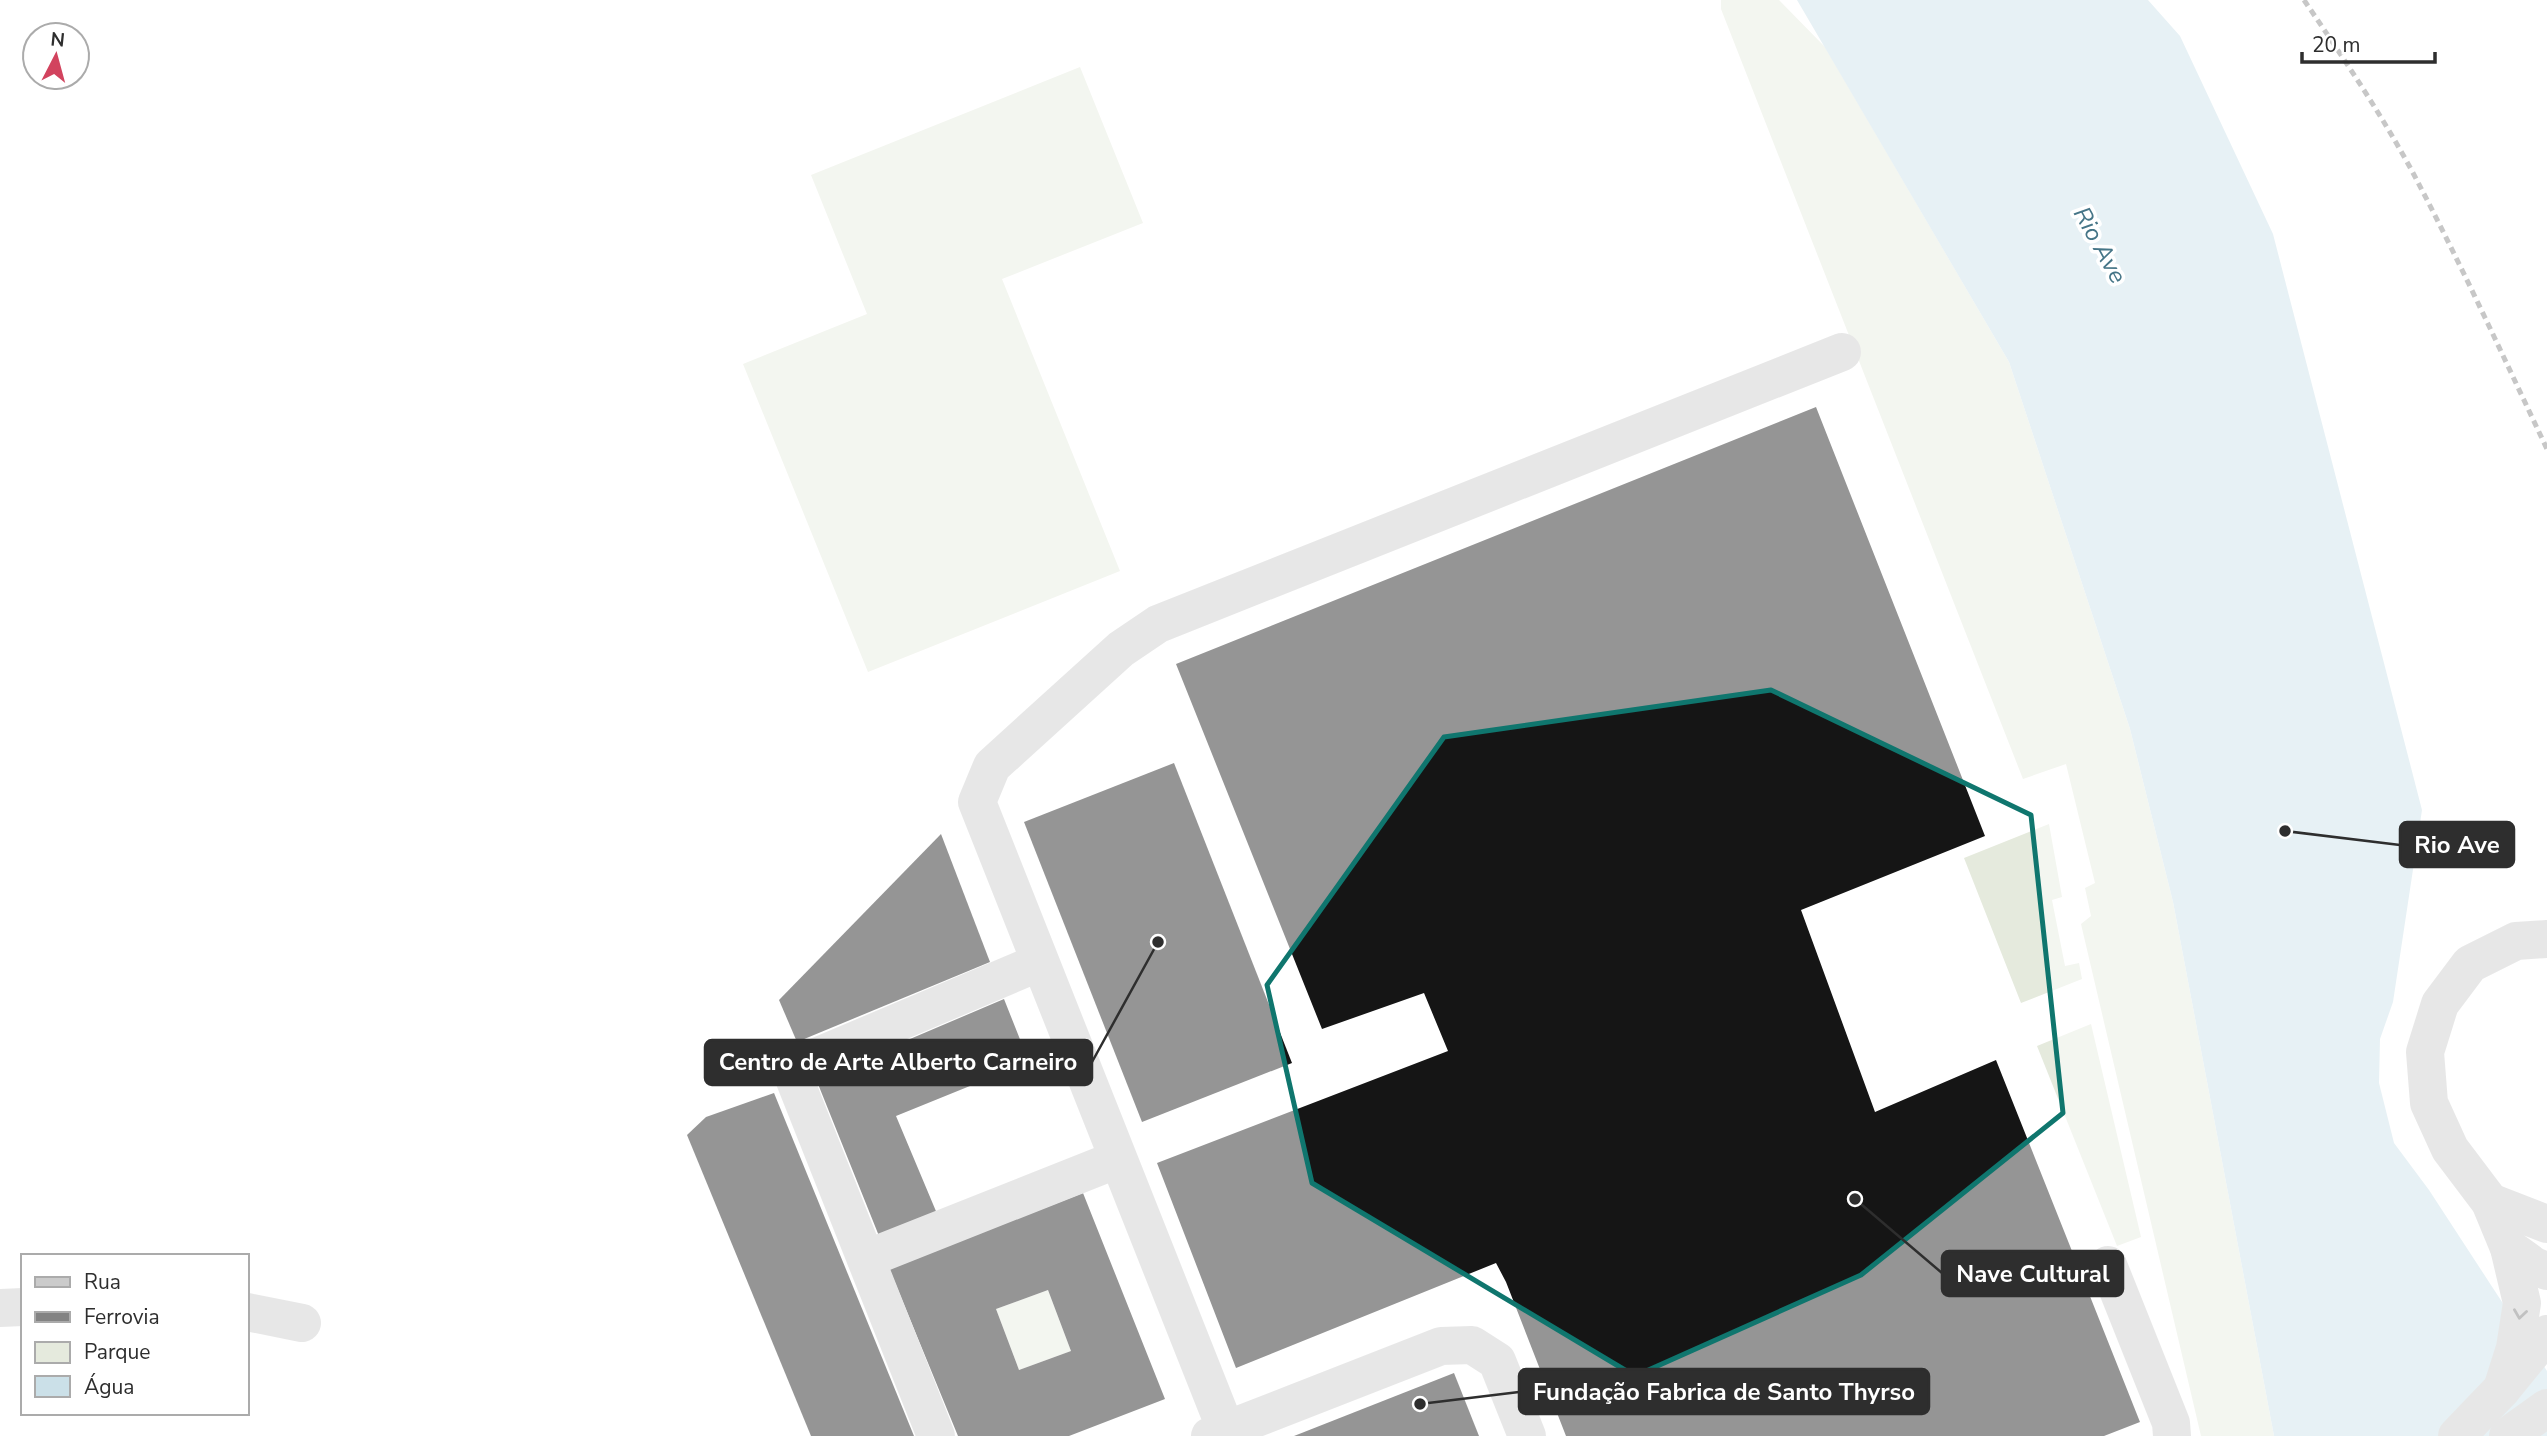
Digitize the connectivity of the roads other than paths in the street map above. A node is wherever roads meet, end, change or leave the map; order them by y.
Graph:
1 (1842, 352) dead end
2 (2547, 939) edge
3 (1040, 962) junction
4 (1118, 1159) junction
5 (2490, 1202) junction
6 (2547, 1224) edge
7 (2509, 1248) junction
8 (866, 1259) junction
9 (2108, 1265) dead end
10 (2547, 1271) edge
11 (21, 1307) edge
12 (0, 1308) edge
13 (248, 1312) edge
14 (302, 1323) dead end
15 (2547, 1334) edge
16 (2502, 1389) junction
17 (2547, 1408) edge
18 (1221, 1434) edge
19 (936, 1436) edge
20 (1527, 1436) edge
21 (2172, 1436) edge
22 (2457, 1436) edge
23 (2508, 1436) edge

1 - 3 street
2 - 5 street
3 - 4 street
3 - 8 street
4 - 8 street
4 - 18 street
5 - 6 street
5 - 7 street
7 - 10 street
7 -> 16 street
8 - 19 street
9 - 21 street
11 - 12 street
13 - 14 street
15 - 16 street
16 - 22 street
17 - 23 street
18 - 20 street

